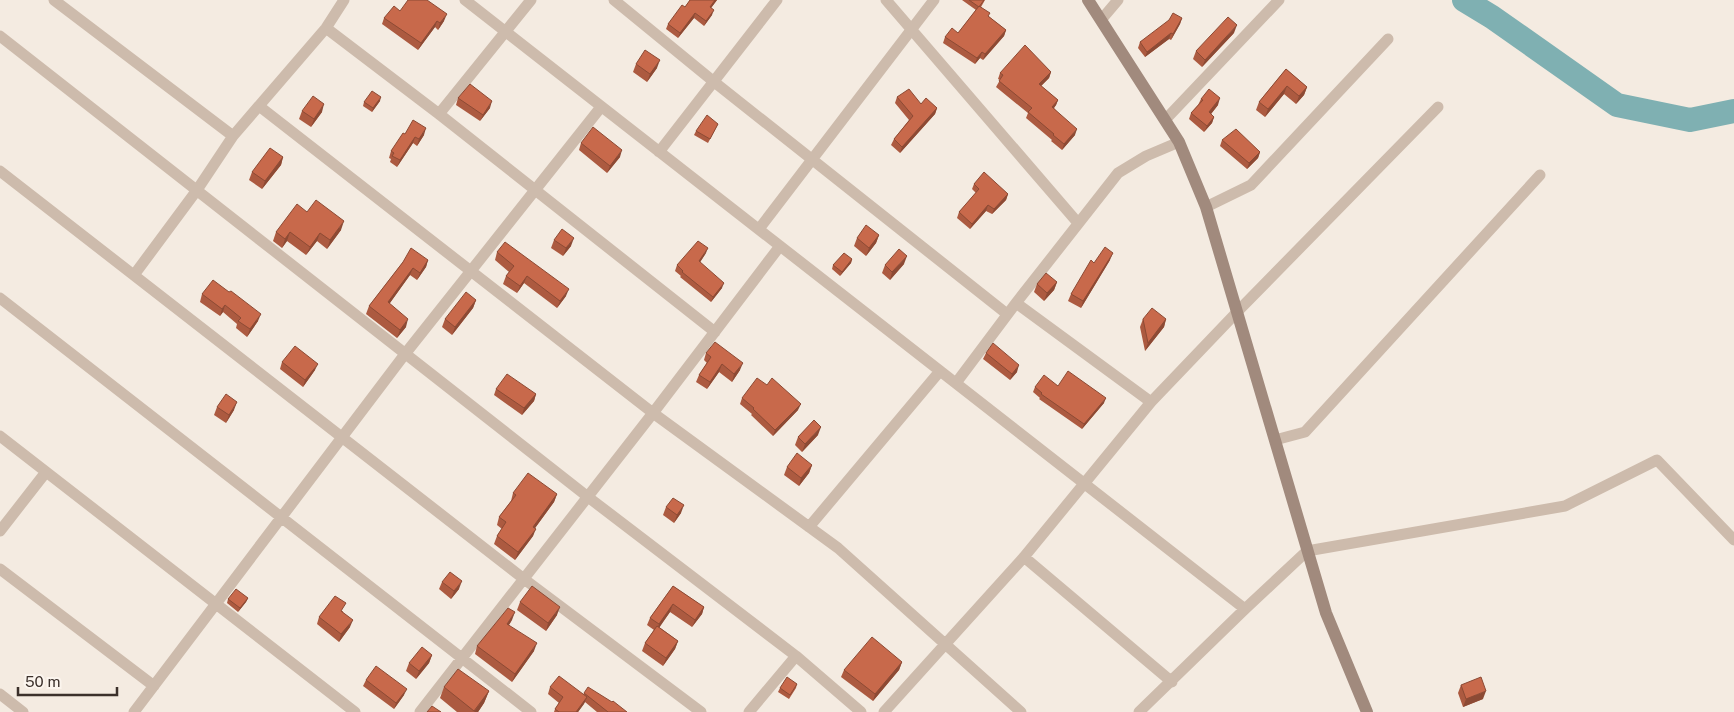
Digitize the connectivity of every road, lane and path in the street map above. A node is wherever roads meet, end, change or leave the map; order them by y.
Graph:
1 (54, 0) edge
2 (344, 0) edge
3 (465, 0) edge
4 (531, 0) edge
5 (614, 0) edge
6 (777, 0) edge
7 (886, 0) edge
8 (934, 0) edge
9 (1088, 0) edge
10 (1118, 0) edge
11 (1279, 0) edge
12 (1101, 20) junction
13 (326, 28) junction
14 (910, 30) junction
15 (504, 32) junction
16 (1, 38) edge
17 (1388, 40) dead end
18 (714, 81) junction
19 (259, 106) junction
20 (601, 106) junction
21 (1438, 108) dead end
22 (439, 114) junction
23 (1165, 120) junction
24 (233, 136) junction
25 (1179, 142) junction
26 (659, 152) junction
27 (812, 159) junction
28 (0, 171) edge
29 (1540, 175) dead end
30 (197, 190) junction
31 (535, 190) junction
32 (1206, 207) junction
33 (1078, 223) junction
34 (758, 229) junction
35 (780, 246) junction
36 (471, 271) junction
37 (134, 276) junction
38 (0, 298) edge
39 (1016, 303) junction
40 (1238, 311) junction
41 (1007, 314) junction
42 (715, 332) junction
43 (405, 354) junction
44 (940, 371) junction
45 (956, 383) junction
46 (1151, 402) junction
47 (654, 412) junction
48 (0, 436) edge
49 (342, 437) junction
50 (1275, 440) junction
51 (46, 472) junction
52 (1084, 483) junction
53 (588, 497) junction
54 (282, 518) junction
55 (809, 526) junction
56 (0, 531) edge
57 (1734, 540) edge
58 (1308, 551) junction
59 (1024, 557) junction
60 (0, 569) edge
61 (524, 578) junction
62 (216, 604) junction
63 (1245, 609) junction
64 (945, 643) junction
65 (796, 656) junction
66 (461, 658) junction
67 (1172, 682) junction
68 (154, 686) junction
69 (0, 694) edge
70 (24, 712) edge
71 (134, 712) edge
72 (355, 712) edge
73 (420, 712) edge
74 (532, 712) edge
75 (701, 712) edge
76 (749, 712) edge
77 (860, 712) edge
78 (884, 712) edge
79 (1021, 712) edge
80 (1139, 712) edge
81 (1367, 712) edge

1 - 24 street
2 - 13 street
3 - 15 street
4 - 15 street
5 - 18 street
6 - 18 street
7 - 14 street
8 - 14 street
9 - 12 street
10 - 12 street
11 - 23 street
12 - 23 street
13 - 19 street
13 - 22 street
14 - 27 street
14 - 33 street
15 - 20 street
15 - 22 street
16 - 30 street
17 - 32 street
18 - 26 street
18 - 27 street
19 - 24 street
19 - 36 street
20 - 26 street
20 - 31 street
21 - 40 street
22 - 31 street
23 - 25 street
24 - 30 street
25 - 32 street
25 - 33 street
26 - 34 street
27 - 34 street
27 - 41 street
28 - 37 street
29 - 50 street
30 - 37 street
30 - 43 street
31 - 36 street
31 - 42 street
32 - 40 street
33 - 39 street
34 - 35 street
35 - 42 street
35 - 44 street
36 - 43 street
36 - 47 street
37 - 49 street
38 - 54 street
39 - 41 street
39 - 46 street
40 - 46 street
40 - 50 street
41 - 45 street
42 - 47 street
43 - 49 street
43 - 53 street
44 - 45 street
44 - 55 street
45 - 52 street
46 - 52 street
47 - 53 street
47 - 55 street
48 - 51 street
49 - 54 street
49 - 61 street
50 - 58 street
51 - 56 street
51 - 62 street
52 - 59 street
52 - 63 street
53 - 61 street
53 - 65 street
54 - 62 street
54 - 66 street
55 - 64 street
57 - 58 street
58 - 63 street
58 - 81 street
59 - 64 street
59 - 67 street
60 - 68 street
61 - 66 street
61 - 75 street
62 - 68 street
62 - 72 street
63 - 67 street
64 - 78 street
64 - 79 street
65 - 76 street
65 - 77 street
66 - 73 street
66 - 74 street
67 - 80 street
68 - 71 street
69 - 70 street

